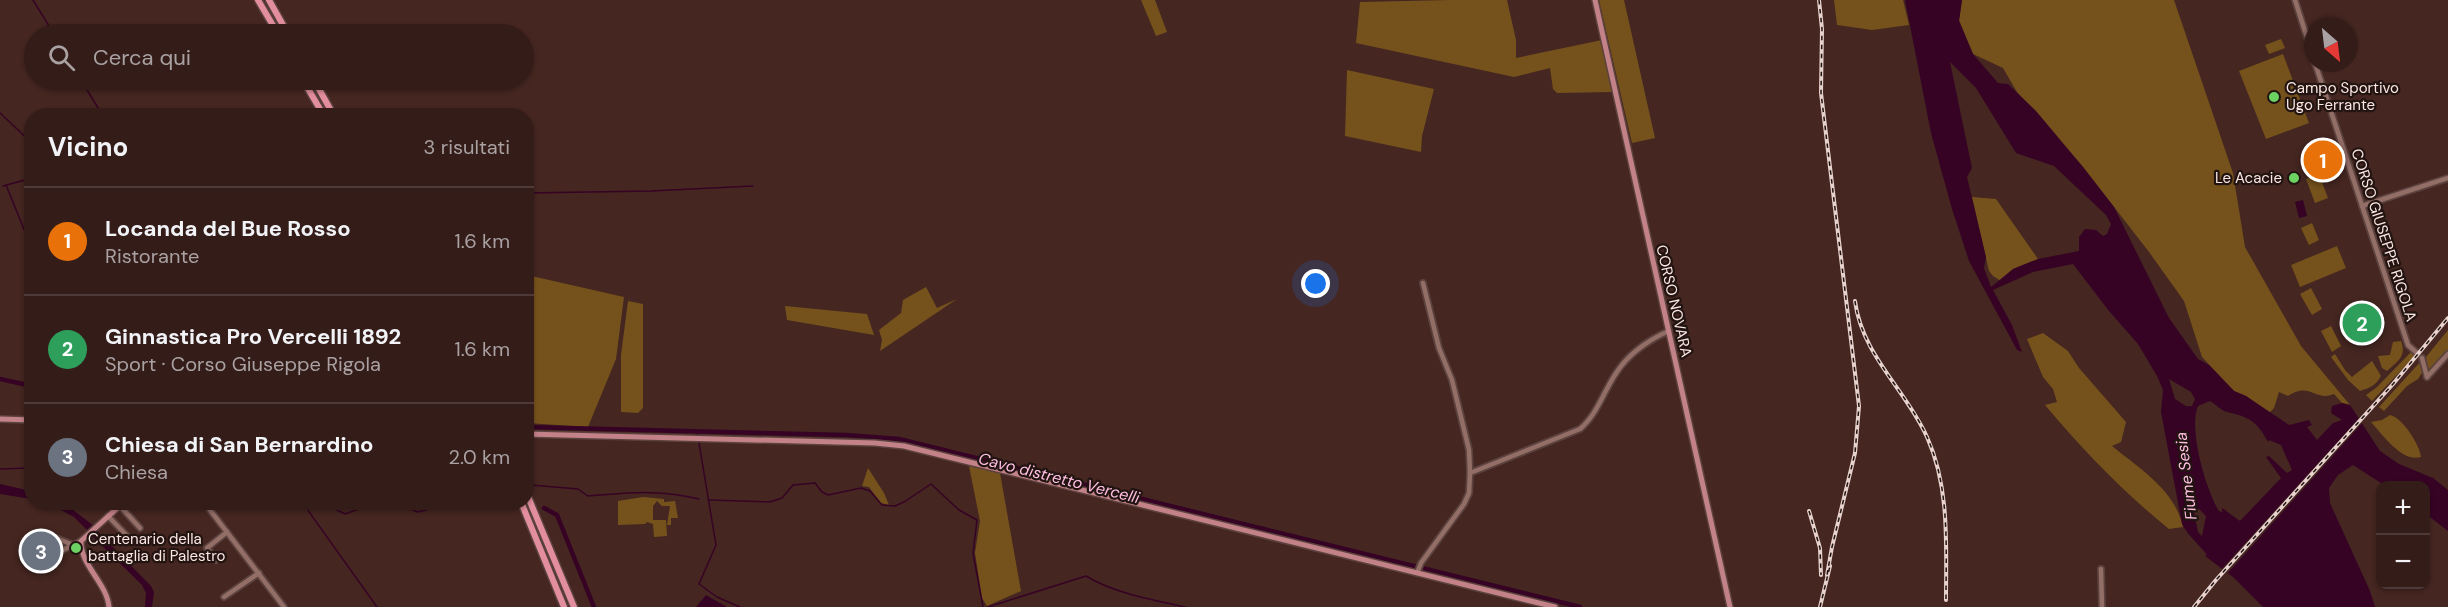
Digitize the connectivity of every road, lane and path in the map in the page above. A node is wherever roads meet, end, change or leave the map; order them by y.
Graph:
1 (258, 0) edge
2 (269, 0) edge
3 (1595, 0) edge
4 (2295, 0) edge
5 (272, 24) edge
6 (282, 24) edge
7 (2304, 28) edge
8 (2318, 72) edge
9 (309, 90) edge
10 (320, 90) edge
11 (319, 108) edge
12 (330, 108) edge
13 (2448, 178) edge
14 (2362, 206) junction
15 (1423, 283) dead end
16 (1669, 332) junction
17 (2418, 353) dead end
18 (2448, 354) edge
19 (2422, 358) dead end
20 (0, 419) edge
21 (24, 420) edge
22 (534, 434) edge
23 (1470, 473) junction
24 (115, 510) edge
25 (126, 510) edge
26 (210, 510) edge
27 (524, 510) edge
28 (534, 510) edge
29 (108, 516) junction
30 (140, 528) dead end
31 (227, 532) junction
32 (46, 534) dead end
33 (129, 538) dead end
34 (81, 541) junction
35 (73, 545) junction
36 (49, 557) dead end
37 (216, 560) dead end
38 (2101, 569) dead end
39 (1417, 572) junction
40 (258, 573) junction
41 (224, 597) dead end
42 (109, 607) edge
43 (284, 607) edge
44 (564, 607) edge
45 (574, 607) edge
46 (1555, 607) edge
47 (1730, 607) edge
48 (2102, 607) edge

1 - 5 highway
2 - 6 highway
3 - 16 main road, CORSO NOVARA
4 - 7 street
8 - 14 street, CORSO GIUSEPPE RIGOLA
9 - 11 highway
10 - 12 highway
13 - 14 street
14 - 17 street, CORSO GIUSEPPE RIGOLA
15 - 23 street
16 - 23 street
16 - 47 main road, CORSO NOVARA
18 - 19 street
20 - 21 main road
22 - 39 main road
23 - 39 street
24 - 29 main road
25 - 30 street
26 - 31 street
27 - 44 highway
28 - 45 highway
29 - 33 street
29 - 34 main road
31 - 37 street
31 - 40 street
32 - 35 street
34 - 35 street
34 - 42 main road
35 - 36 street
38 - 48 street
39 - 46 main road
40 - 41 street
40 - 43 street

